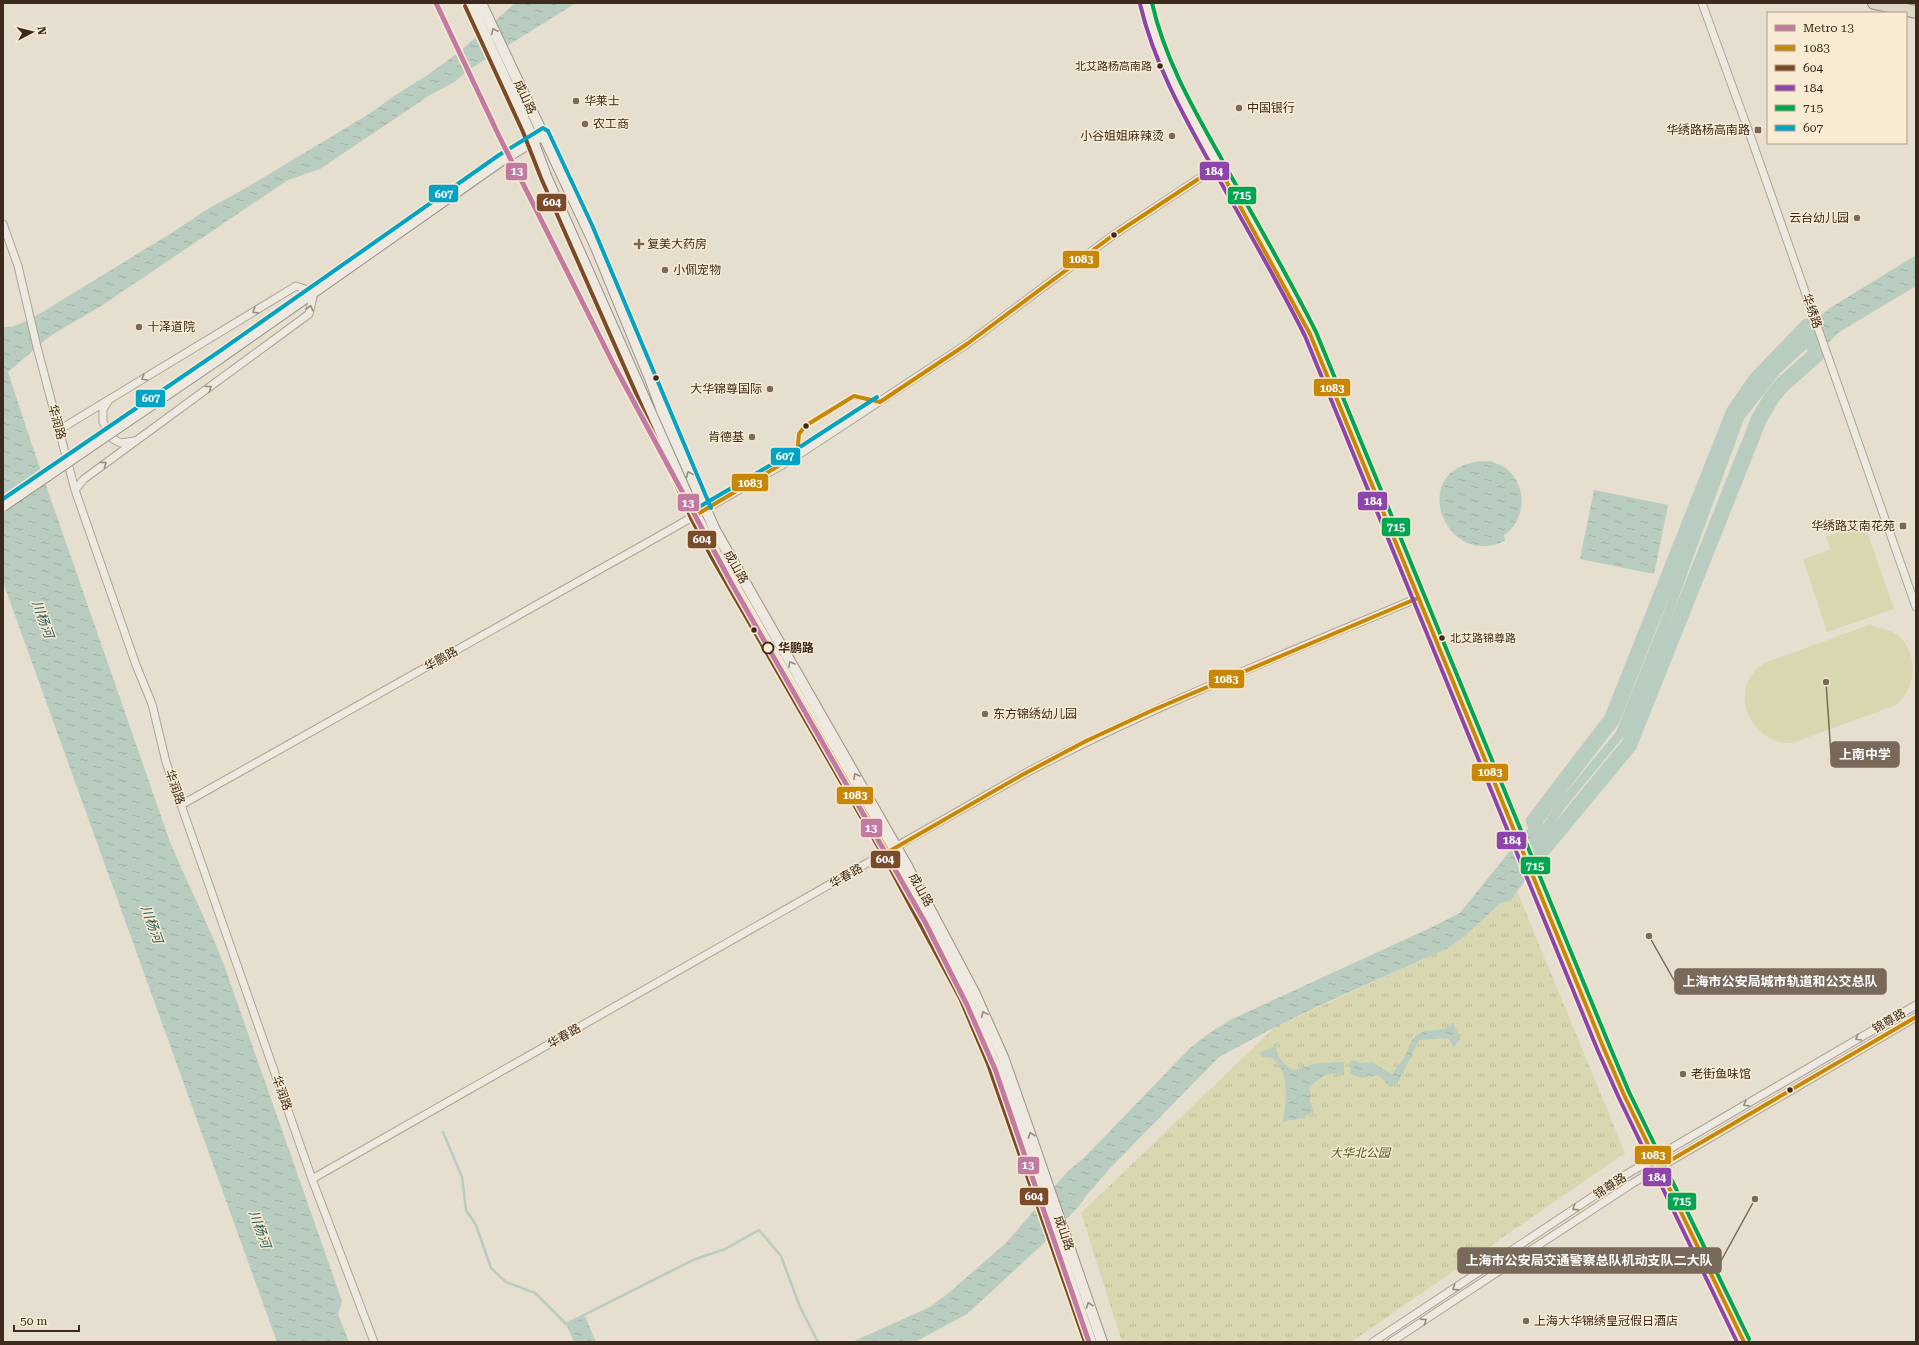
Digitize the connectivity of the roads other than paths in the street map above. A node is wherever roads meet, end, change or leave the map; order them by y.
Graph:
1 (470, 3) edge
2 (1146, 3) edge
3 (1702, 3) edge
4 (1708, 3) edge
5 (1874, 3) edge
6 (481, 11) edge
7 (1916, 12) edge
8 (1707, 14) junction
9 (499, 53) junction
10 (543, 134) junction
11 (533, 141) junction
12 (1218, 166) junction
13 (3, 224) edge
14 (314, 292) junction
15 (110, 399) junction
16 (59, 430) junction
17 (138, 440) junction
18 (75, 490) junction
19 (3, 506) edge
20 (705, 510) junction
21 (696, 515) junction
22 (1418, 598) junction
23 (1916, 607) edge
24 (181, 805) junction
25 (892, 850) junction
26 (1916, 1005) edge
27 (1916, 1017) edge
28 (1654, 1158) junction
29 (1659, 1167) junction
30 (312, 1179) junction
31 (1059, 1232) junction
32 (374, 1342) edge
33 (1091, 1342) edge
34 (1102, 1342) edge
35 (1373, 1342) edge
36 (1391, 1342) edge
37 (1744, 1342) edge

1 - 6 main road, 成山路
2 - 12 street
3 - 8 street, 华绣路
4 - 8 street, 华绣路
5 - 7 highway
6 - 9 main road, 成山路
8 - 23 street, 华绣路
9 - 10 main road, 成山路
9 - 11 main road, 成山路
10 - 11 main road
20 -> 10 main road, 成山路
11 - 14 main road
11 - 21 main road, 成山路
12 - 20 street, 华鹏路
12 - 22 street
13 - 16 street, 华润路
14 -> 15 street
17 -> 14 street
14 - 19 main road, bridge
15 - 16 street
15 - 17 street
16 - 18 street, 华润路
18 -> 17 street
18 - 24 street, 华润路
20 - 21 street, 华鹏路
25 -> 20 main road, 成山路
21 - 24 street, 华鹏路
21 - 25 main road, 成山路
22 - 25 street, 华春路
22 - 28 street
24 - 30 street, 华润路
25 - 30 street, 华春路
25 - 31 main road, 成山路
31 -> 25 main road, 成山路
26 -> 28 street, 锦尊路
27 - 29 street, 锦尊路
28 - 29 street
28 -> 35 street, 锦尊路
36 -> 29 street, 锦尊路
29 - 37 street
30 - 32 street, 华润路
31 - 33 main road, 成山路
34 -> 31 main road, 成山路

